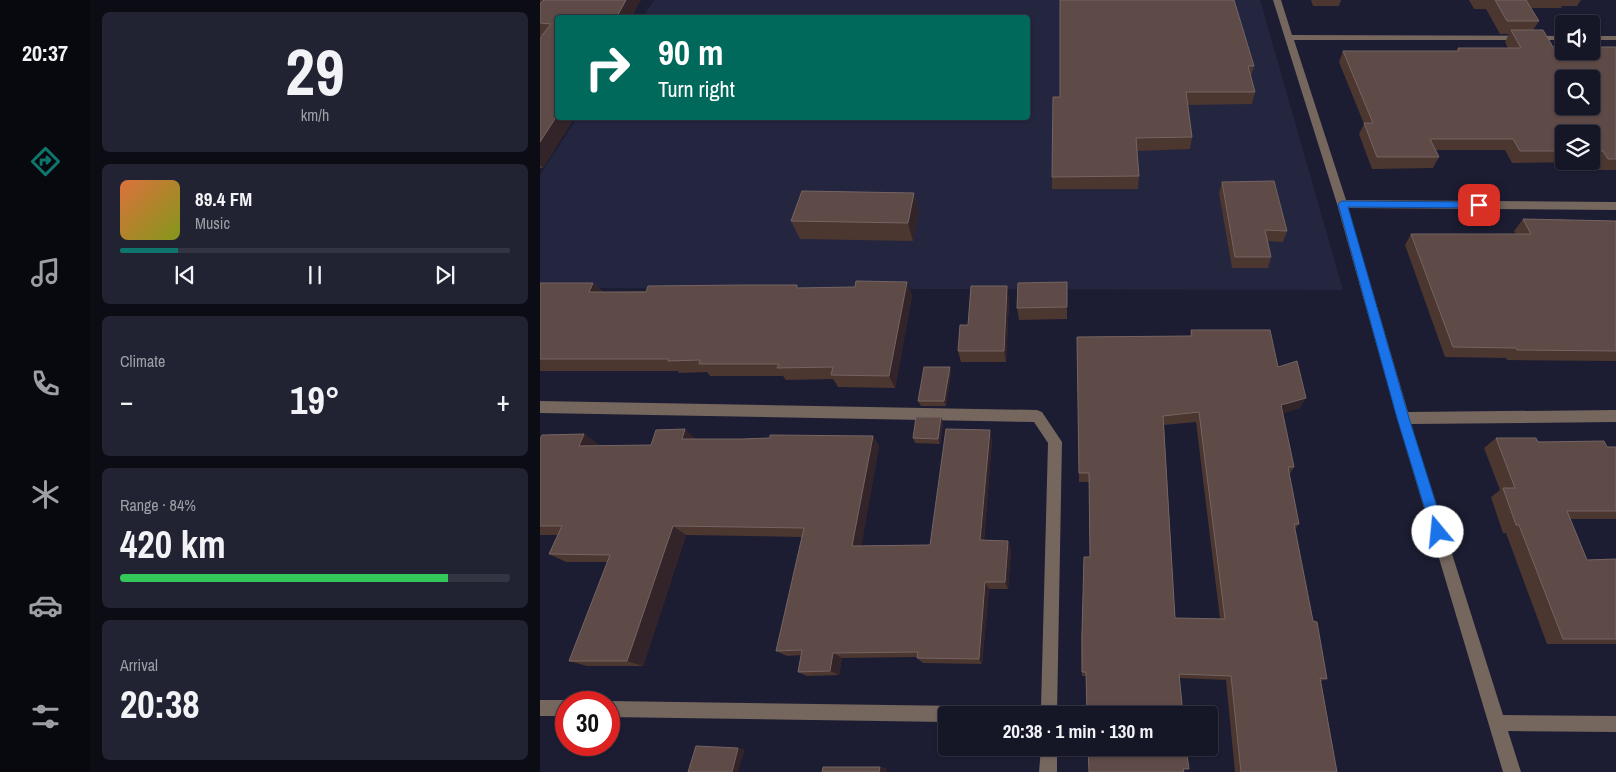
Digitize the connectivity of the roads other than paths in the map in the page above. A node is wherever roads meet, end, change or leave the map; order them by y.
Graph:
1 (1277, 0) edge
2 (1288, 37) junction
3 (1555, 38) edge
4 (1600, 38) edge
5 (1616, 38) edge
6 (1342, 204) junction
7 (1616, 206) edge
8 (540, 407) edge
9 (1616, 416) edge
10 (1403, 418) junction
11 (1050, 706) edge
12 (540, 708) edge
13 (555, 708) edge
14 (620, 709) edge
15 (938, 713) edge
16 (1498, 723) junction
17 (1616, 724) edge
18 (1049, 756) edge
19 (1048, 772) edge
20 (1512, 772) edge

1 - 2 street
2 - 3 street
2 - 6 street
4 - 5 street
6 - 7 street
6 - 10 street
8 - 11 street
9 - 10 street
10 - 16 street
12 - 13 street
14 - 15 street
16 - 17 street
16 - 20 street
18 - 19 street

